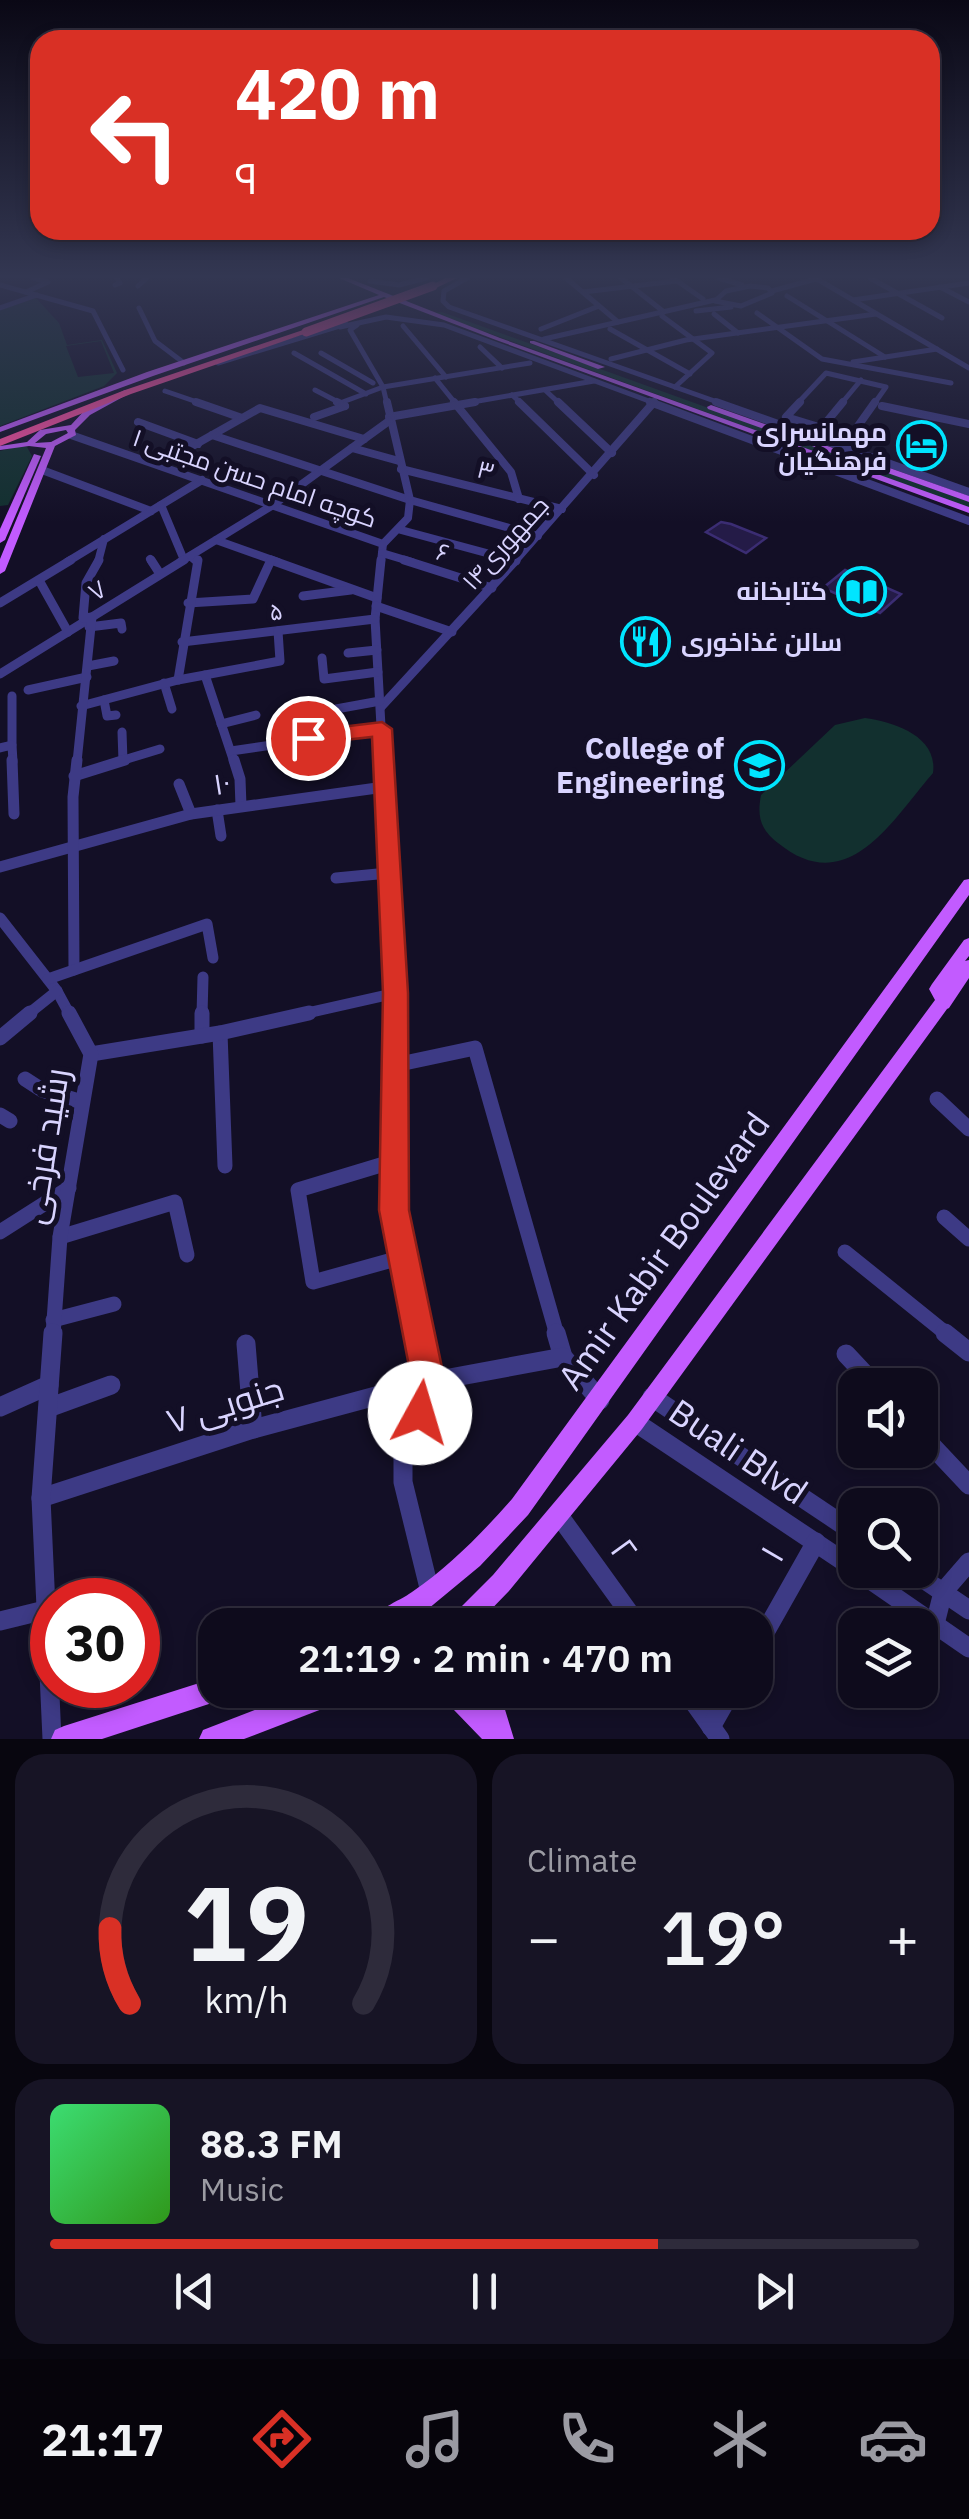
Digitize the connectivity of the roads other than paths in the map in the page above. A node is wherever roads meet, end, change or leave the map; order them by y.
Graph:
1 (118, 359) edge
2 (176, 359) edge
3 (198, 359) edge
4 (219, 359) edge
5 (305, 359) edge
6 (332, 359) edge
7 (366, 359) edge
8 (432, 359) edge
9 (493, 359) edge
10 (520, 359) edge
11 (539, 359) edge
12 (544, 359) edge
13 (590, 359) edge
14 (614, 359) edge
15 (664, 359) edge
16 (706, 359) edge
17 (823, 359) edge
18 (873, 359) edge
19 (216, 360) junction
20 (611, 360) dead end
21 (530, 363) junction
22 (184, 364) junction
23 (844, 364) junction
24 (502, 368) junction
25 (124, 370) junction
26 (351, 370) junction
27 (150, 374) junction
28 (690, 374) junction
29 (578, 375) junction
30 (334, 376) junction
31 (446, 376) junction
32 (435, 378) junction
33 (861, 380) junction
34 (594, 381) junction
35 (952, 383) dead end
36 (373, 384) dead end
37 (382, 387) junction
38 (123, 390) junction
39 (315, 390) dead end
40 (545, 390) junction
41 (671, 390) junction
42 (165, 391) dead end
43 (630, 393) junction
44 (366, 394) junction
45 (105, 395) junction
46 (512, 395) junction
47 (656, 400) junction
48 (340, 403) junction
49 (456, 405) junction
50 (882, 406) dead end
51 (314, 417) dead end
52 (242, 418) junction
53 (389, 419) junction
54 (138, 422) dead end
55 (639, 424) junction
56 (728, 424) junction
57 (969, 424) edge
58 (822, 428) junction
59 (72, 432) junction
60 (0, 433) edge
61 (212, 435) junction
62 (744, 437) junction
63 (364, 439) junction
64 (813, 439) junction
65 (780, 442) junction
66 (198, 444) junction
67 (0, 446) edge
68 (844, 447) junction
69 (41, 448) junction
70 (352, 448) junction
71 (612, 453) junction
72 (803, 458) junction
73 (400, 465) junction
74 (159, 466) junction
75 (42, 470) junction
76 (320, 472) junction
77 (594, 475) junction
78 (202, 480) junction
79 (969, 495) edge
80 (519, 499) junction
81 (410, 500) junction
82 (161, 505) junction
83 (273, 505) junction
84 (562, 509) junction
85 (151, 511) junction
86 (969, 516) edge
87 (401, 530) junction
88 (538, 536) junction
89 (104, 539) junction
90 (0, 540) edge
91 (216, 540) junction
92 (383, 549) junction
93 (187, 558) junction
94 (150, 559) dead end
95 (271, 560) junction
96 (516, 561) junction
97 (0, 571) edge
98 (160, 574) junction
99 (40, 582) junction
100 (492, 588) junction
101 (356, 590) junction
102 (128, 594) junction
103 (303, 596) dead end
104 (0, 602) edge
105 (377, 602) junction
106 (188, 603) junction
107 (127, 606) dead end
108 (375, 620) junction
109 (91, 622) junction
110 (122, 629) dead end
111 (278, 631) junction
112 (68, 632) junction
113 (452, 632) junction
114 (182, 642) junction
115 (377, 650) junction
116 (348, 653) dead end
117 (322, 658) dead end
118 (114, 661) dead end
119 (87, 672) junction
120 (378, 672) junction
121 (0, 674) edge
122 (204, 675) junction
123 (178, 680) junction
124 (164, 684) junction
125 (28, 690) dead end
126 (12, 696) dead end
127 (104, 700) junction
128 (381, 704) junction
129 (81, 706) junction
130 (172, 709) dead end
131 (336, 709) dead end
132 (116, 715) dead end
133 (256, 715) dead end
134 (222, 724) junction
135 (382, 729) junction
136 (122, 732) dead end
137 (6, 747) edge
138 (160, 749) dead end
139 (231, 751) junction
140 (123, 761) junction
141 (74, 776) junction
142 (178, 784) dead end
143 (384, 787) junction
144 (241, 806) junction
145 (216, 810) junction
146 (14, 814) dead end
147 (191, 814) junction
148 (221, 836) dead end
149 (71, 847) junction
150 (0, 867) edge
151 (388, 873) junction
152 (336, 878) dead end
153 (969, 884) edge
154 (0, 918) edge
155 (969, 944) edge
156 (214, 958) dead end
157 (969, 966) edge
158 (74, 970) junction
159 (203, 977) dead end
160 (52, 985) junction
161 (396, 993) junction
162 (944, 1002) junction
163 (220, 1033) junction
164 (202, 1036) junction
165 (0, 1038) edge
166 (91, 1054) junction
167 (395, 1065) junction
168 (25, 1080) dead end
169 (937, 1099) dead end
170 (82, 1102) junction
171 (969, 1129) edge
172 (394, 1161) junction
173 (225, 1166) dead end
174 (68, 1188) junction
175 (944, 1217) dead end
176 (0, 1232) edge
177 (60, 1237) junction
178 (969, 1240) edge
179 (845, 1252) dead end
180 (187, 1255) dead end
181 (403, 1257) junction
182 (114, 1304) dead end
183 (53, 1320) junction
184 (246, 1344) dead end
185 (969, 1352) edge
186 (846, 1354) dead end
187 (563, 1356) junction
188 (860, 1368) edge
189 (428, 1382) junction
190 (111, 1384) dead end
191 (49, 1385) junction
192 (652, 1397) junction
193 (600, 1400) junction
194 (0, 1408) edge
195 (48, 1408) junction
196 (635, 1422) junction
197 (253, 1429) junction
198 (938, 1451) edge
199 (969, 1485) edge
200 (42, 1498) junction
201 (558, 1514) junction
202 (838, 1522) edge
203 (816, 1542) junction
204 (838, 1557) edge
205 (969, 1562) edge
206 (44, 1578) edge
207 (882, 1588) edge
208 (937, 1588) edge
209 (943, 1592) junction
210 (431, 1596) junction
211 (410, 1608) edge
212 (477, 1608) edge
213 (626, 1608) edge
214 (912, 1608) edge
215 (969, 1610) edge
216 (938, 1612) edge
217 (30, 1614) edge
218 (773, 1618) edge
219 (0, 1621) edge
220 (938, 1626) edge
221 (969, 1648) edge
222 (198, 1696) edge
223 (50, 1708) edge
224 (299, 1708) edge
225 (469, 1708) edge
226 (492, 1708) edge
227 (698, 1708) edge
228 (725, 1708) edge
229 (243, 1733) edge
230 (716, 1733) edge
231 (52, 1739) edge
232 (64, 1739) edge
233 (212, 1739) edge
234 (500, 1739) edge

1 - 25 street
2 - 22 street
3 - 22 main road
4 - 19 street
5 - 30 street
6 - 26 street
7 - 37 street
8 - 31 street
9 - 24 street
10 - 21 street
11 - 29 street
12 - 47 main road
13 - 41 main road
14 - 20 street
15 - 28 street
16 - 28 street
17 - 23 street
18 - 23 street
19 - 38 highway
19 - 45 highway
21 - 24 street
21 - 29 street
22 - 27 main road
23 - 35 street
24 - 31 street
25 - 27 street
25 - 38 street
26 - 30 street
26 - 36 street
27 - 38 main road
28 - 41 street
29 - 34 street
30 - 44 street
31 - 32 street
32 - 37 street
32 - 49 street
33 - 58 street
33 - 58 street
33 - 68 street
34 - 40 street
34 - 43 street
37 - 44 street
37 - 53 street
38 - 45 main road
38 - 59 main road
38 - 60 main road
38 - 67 highway
39 - 48 street
40 - 46 street
40 - 71 street
41 - 47 main road
41 - 64 main road
42 - 52 street
43 - 47 street
43 - 55 street
44 - 48 street
45 - 60 highway
46 - 49 street
46 - 77 street
47 - 55 street, جمهوری۱۴
47 - 56 main road
47 - 62 street
48 - 51 street
49 - 53 street
49 - 80 street
50 - 57 street
52 - 61 street
52 - 63 street
53 - 63 street, ۷
53 - 73 street
54 - 66 street
55 - 71 street, جمهوری۱۴
56 - 62 main road
56 - 65 main road
58 - 64 street
59 - 69 main road
59 - 69 main road
59 - 74 street, کوچه امام حسن مجتبی ۱
61 - 66 street
61 - 76 street
62 - 72 street
63 - 70 street, ۷
64 - 68 street
64 - 79 main road
65 - 72 main road
65 - 86 main road
66 - 74 street
67 - 69 main road
68 - 79 street
69 - 75 main road
69 - 90 main road
70 - 73 street, ۳
70 - 76 street, ۷
71 - 77 street, جمهوری۱۴
72 - 86 street
73 - 80 street, ۳
73 - 81 street
74 - 78 street, کوچه امام حسن مجتبی ۱
75 - 85 street
75 - 97 main road
76 - 81 street
76 - 83 street, ۷
77 - 84 street, جمهوری۱۴
78 - 82 street
78 - 83 street, کوچه امام حسن مجتبی ۱
80 - 84 street, ۳
81 - 87 street
81 - 88 street
82 - 85 street
82 - 93 street
83 - 91 street, ۷
83 - 92 street, کوچه امام حسن مجتبی ۱
84 - 88 street, جمهوری۱۴
85 - 89 street
87 - 92 street
87 - 96 street
88 - 96 street, جمهوری۱۴
89 - 99 street
89 - 109 street
91 - 93 street, ۷
91 - 95 street
92 - 100 street, ۶
92 - 105 street, کوچه امام حسن مجتبی ۱
93 - 98 street, ۷
93 - 106 street
94 - 98 street
95 - 101 street
95 - 106 street
96 - 100 street, جمهوری۱۴
98 - 102 street, ۷
99 - 104 street
99 - 112 street
100 - 113 street, جمهوری۱۴
101 - 103 street
101 - 105 street
102 - 107 street
102 - 109 street, ۷
105 - 108 street, کوچه امام حسن مجتبی ۱
105 - 113 street
106 - 114 street
108 - 111 street, ۵
108 - 115 street, کوچه امام حسن مجتبی ۱
109 - 110 street
109 - 112 street, ۷
109 - 119 street
111 - 114 street, ۵
111 - 122 street
112 - 121 street, ۷
113 - 128 street, جمهوری۱۴
114 - 123 street
115 - 116 street
115 - 120 street, کوچه امام حسن مجتبی ۱
117 - 120 street
118 - 119 street
119 - 125 street
119 - 129 street
120 - 128 street, کوچه امام حسن مجتبی ۱
122 - 123 street
122 - 134 street
123 - 124 street
124 - 127 street
124 - 130 street
126 - 137 street
127 - 129 street
127 - 132 street
128 - 131 street
128 - 135 street, کوچه امام حسن مجتبی ۱
129 - 141 street
133 - 134 street
134 - 139 street
135 - 139 street
135 - 143 street, کوچه امام حسن مجتبی ۱
136 - 140 street
137 - 146 street
138 - 140 street
139 - 144 street
140 - 141 street
141 - 149 street
142 - 147 street
143 - 144 street, ۱۰
143 - 151 street, کوچه امام حسن مجتبی ۱
144 - 145 street, ۱۰
145 - 147 street, ۱۰
145 - 148 street
147 - 149 street, ۱۰
149 - 150 street, ۱۰
149 - 158 street
151 - 152 street
151 - 161 street, کوچه امام حسن مجتبی ۱
153 - 193 main road, Amir Kabir Boulevard
154 - 160 street, رشید فرخی
155 - 162 main road
156 - 158 street
157 - 162 main road
158 - 160 street
159 - 164 street
160 - 165 street
160 - 166 street, رشید فرخی
161 - 163 street
161 - 167 street, کوچه امام حسن مجتبی ۱
162 - 192 main road
163 - 164 street
163 - 173 street
164 - 166 street
166 - 170 street, رشید فرخی
167 - 172 street, کوچه امام حسن مجتبی ۱
167 - 187 street
168 - 170 street
169 - 171 street
170 - 174 street, رشید فرخی
172 - 181 street, کوچه امام حسن مجتبی ۱
172 - 181 street
174 - 176 street
174 - 177 street, رشید فرخی
175 - 178 street
177 - 180 street
177 - 183 street, رشید فرخی
179 - 185 street
181 - 189 street, کوچه امام حسن مجتبی ۱
182 - 183 street
183 - 191 street, رشید فرخی
184 - 197 street
186 - 188 street
187 - 189 street, ۷ جنوبی
187 - 193 street
189 - 197 street, ۷ جنوبی
189 - 210 street
190 - 195 street
191 - 194 street
191 - 195 street, رشید فرخی
192 - 196 main road
192 - 202 street, Buali Blvd
193 - 210 main road, Amir Kabir Boulevard
195 - 200 street, رشید فرخی
196 - 201 main road
196 - 203 street, Buali Blvd
197 - 200 street, ۷ جنوبی
198 - 199 street
200 - 206 street, رشید فرخی
201 - 212 main road
201 - 213 street, ۲
203 - 204 street, Buali Blvd
203 - 218 street, ۱
205 - 209 street
207 - 214 street, Buali Blvd
208 - 209 street
209 - 215 street
209 - 216 street
210 - 211 main road, Amir Kabir Boulevard
217 - 219 street
220 - 221 street, Buali Blvd
222 - 232 main road
223 - 231 street, رشید فرخی
224 - 229 main road
225 - 234 main road
226 - 234 main road
227 - 230 street
228 - 230 street
229 - 233 main road

